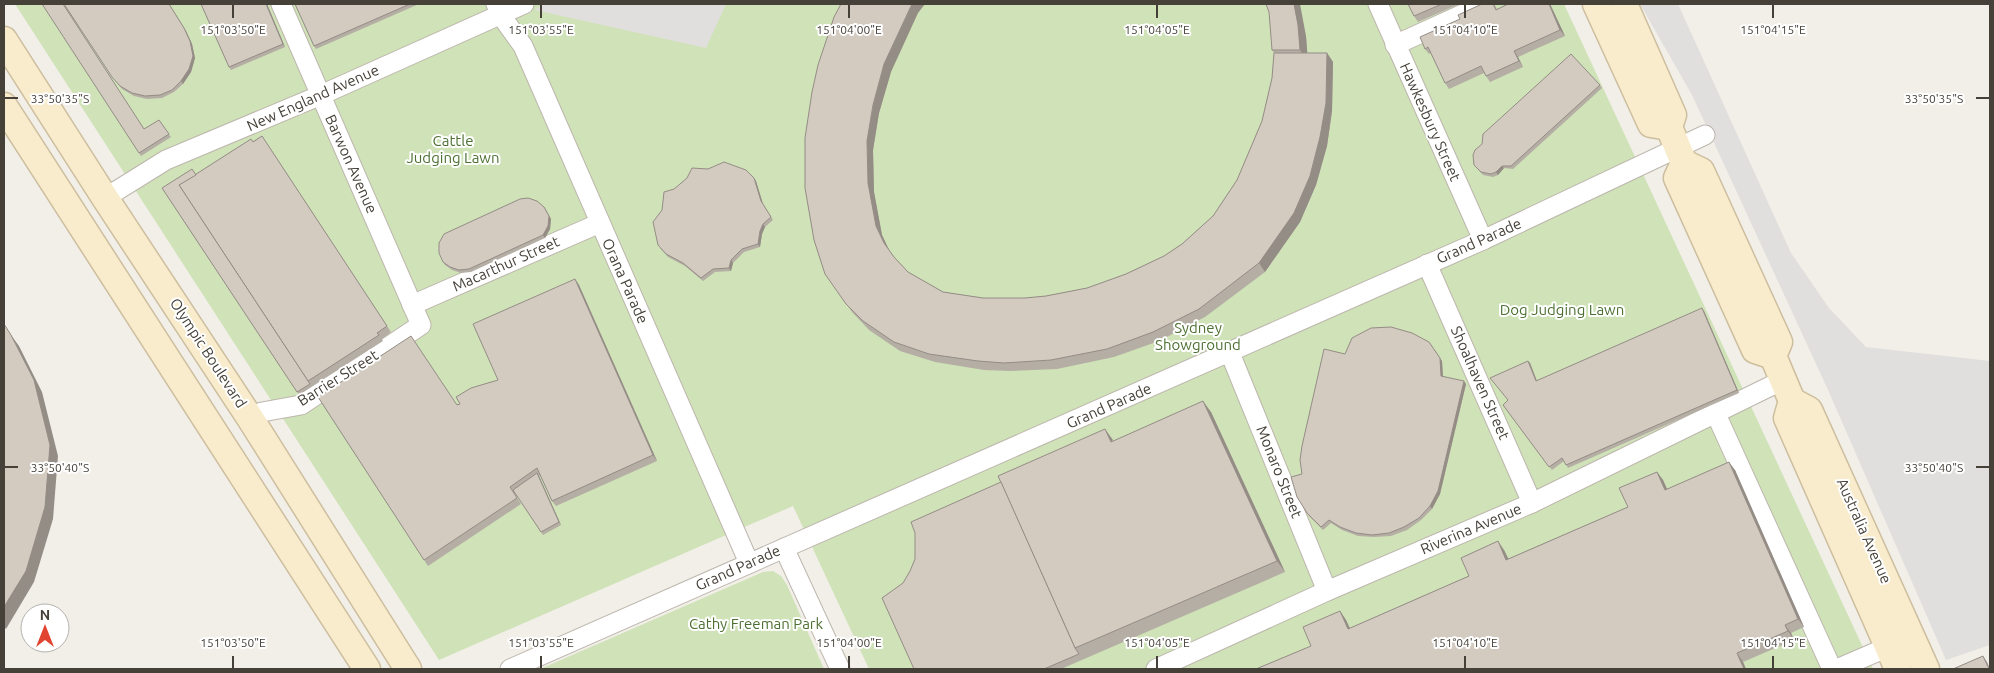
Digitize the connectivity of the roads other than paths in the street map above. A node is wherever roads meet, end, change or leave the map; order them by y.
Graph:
1 (281, 4) edge
2 (524, 4) edge
3 (1378, 4) edge
4 (1485, 4) edge
5 (1596, 4) edge
6 (1624, 4) edge
7 (498, 9) edge
8 (4, 40) edge
9 (1395, 45) junction
10 (321, 95) junction
11 (4, 106) edge
12 (1705, 135) dead end
13 (1677, 146) junction
14 (105, 198) junction
15 (600, 224) junction
16 (1483, 240) junction
17 (1427, 264) junction
18 (164, 286) junction
19 (132, 305) junction
20 (412, 305) junction
21 (178, 308) junction
22 (421, 325) joint
23 (147, 327) junction
24 (1230, 353) junction
25 (1788, 391) junction
26 (1715, 412) junction
27 (250, 418) junction
28 (1532, 503) junction
29 (784, 548) junction
30 (749, 563) junction
31 (1327, 591) junction
32 (1893, 658) edge
33 (367, 669) edge
34 (408, 669) edge
35 (510, 669) edge
36 (840, 669) edge
37 (1156, 669) edge
38 (1832, 669) edge
39 (1837, 669) edge
40 (1926, 669) edge

1 - 10 street, Barwon Avenue
2 - 7 street, New England Avenue
3 - 9 street, Hawkesbury Street
4 - 9 street
5 - 13 street, Australia Avenue
6 - 13 street
7 - 10 street, New England Avenue
7 - 15 street, Orana Parade
8 - 14 street, Olympic Boulevard
9 - 16 street, Hawkesbury Street
10 - 14 street, New England Avenue
10 - 20 street, Barwon Avenue
11 - 19 street
12 - 13 street, Grand Parade
13 - 16 street, Grand Parade
13 - 25 street, Australia Avenue
14 - 18 street, Olympic Boulevard
15 - 20 street, Macarthur Street
15 - 30 street, Orana Parade
16 - 17 street, Grand Parade
17 - 24 street, Grand Parade
17 - 28 street, Shoalhaven Street
18 - 19 street
18 - 21 street, Olympic Boulevard
19 - 23 street
20 - 22 street, Barwon Avenue
21 - 23 street
21 - 27 street, Olympic Boulevard
22 - 27 street, Barrier Street
23 - 33 street
24 - 29 street, Grand Parade
24 - 31 street, Monaro Street
25 - 26 street, Riverina Avenue
25 - 32 street, Australia Avenue
25 - 40 street, Australia Avenue
26 - 28 street, Riverina Avenue
26 - 38 street
27 - 34 street, Olympic Boulevard
28 - 31 street, Riverina Avenue
29 - 30 street, Grand Parade
29 - 36 street
30 - 35 street, Grand Parade
31 - 37 street, Riverina Avenue
32 - 39 street

